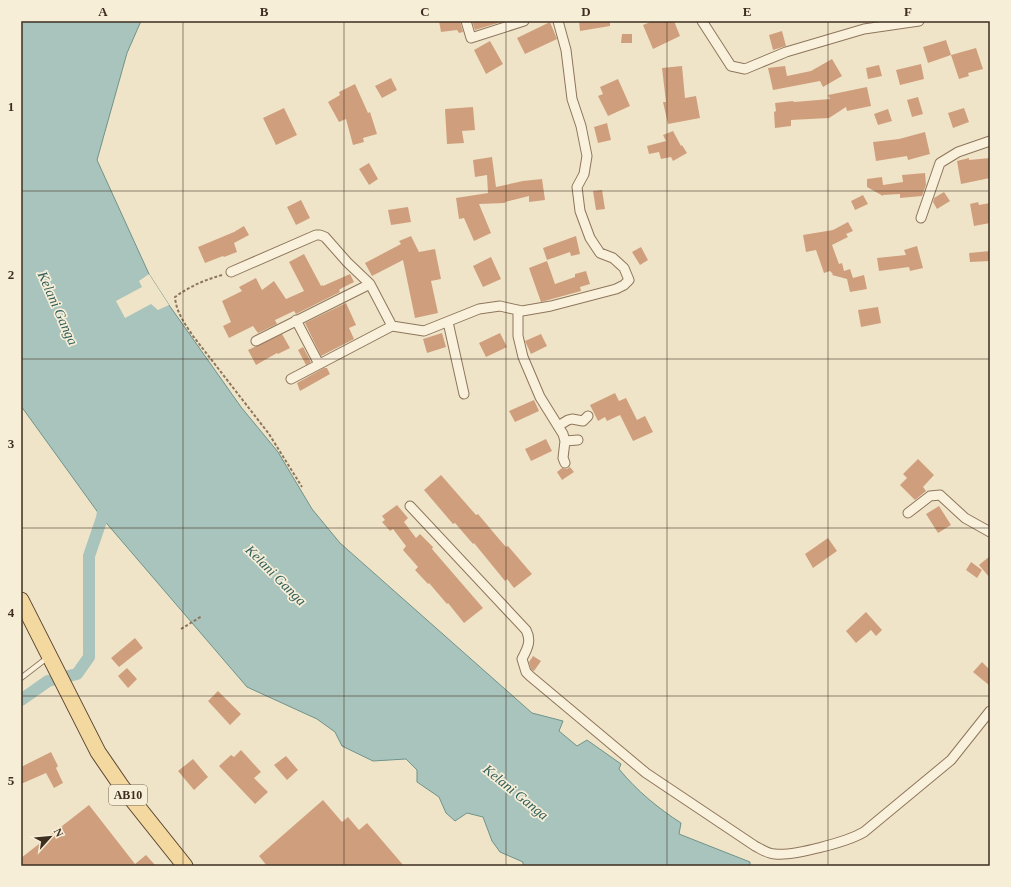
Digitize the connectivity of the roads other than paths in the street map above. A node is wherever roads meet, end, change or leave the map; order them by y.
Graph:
1 (466, 21) edge
2 (524, 21) edge
3 (558, 21) edge
4 (702, 21) edge
5 (919, 21) edge
6 (990, 142) edge
7 (921, 218) dead end
8 (231, 272) road end
9 (370, 284) junction
10 (518, 310) junction
11 (296, 320) junction
12 (448, 322) junction
13 (392, 326) junction
14 (256, 341) dead end
15 (319, 364) junction
16 (291, 379) dead end
17 (464, 394) dead end
18 (588, 416) dead end
19 (558, 426) junction
20 (578, 440) dead end
21 (565, 441) junction
22 (565, 463) dead end
23 (410, 506) dead end
24 (908, 513) dead end
25 (990, 532) edge
26 (21, 600) edge
27 (51, 658) junction
28 (21, 678) edge
29 (990, 710) edge
30 (185, 866) edge

1 - 2 street
3 - 10 street
4 - 5 street
6 - 7 street
8 - 9 street
9 - 11 street
9 - 13 street
10 - 12 street
10 - 19 street
11 - 14 street
11 - 15 street
12 - 13 street
12 - 17 street
13 - 15 street
15 - 16 street
18 - 19 street
19 - 21 street
20 - 21 street
21 - 22 street
23 - 29 street
24 - 25 street
26 - 27 main road, AB10
27 - 28 lane
27 - 30 main road, AB10

